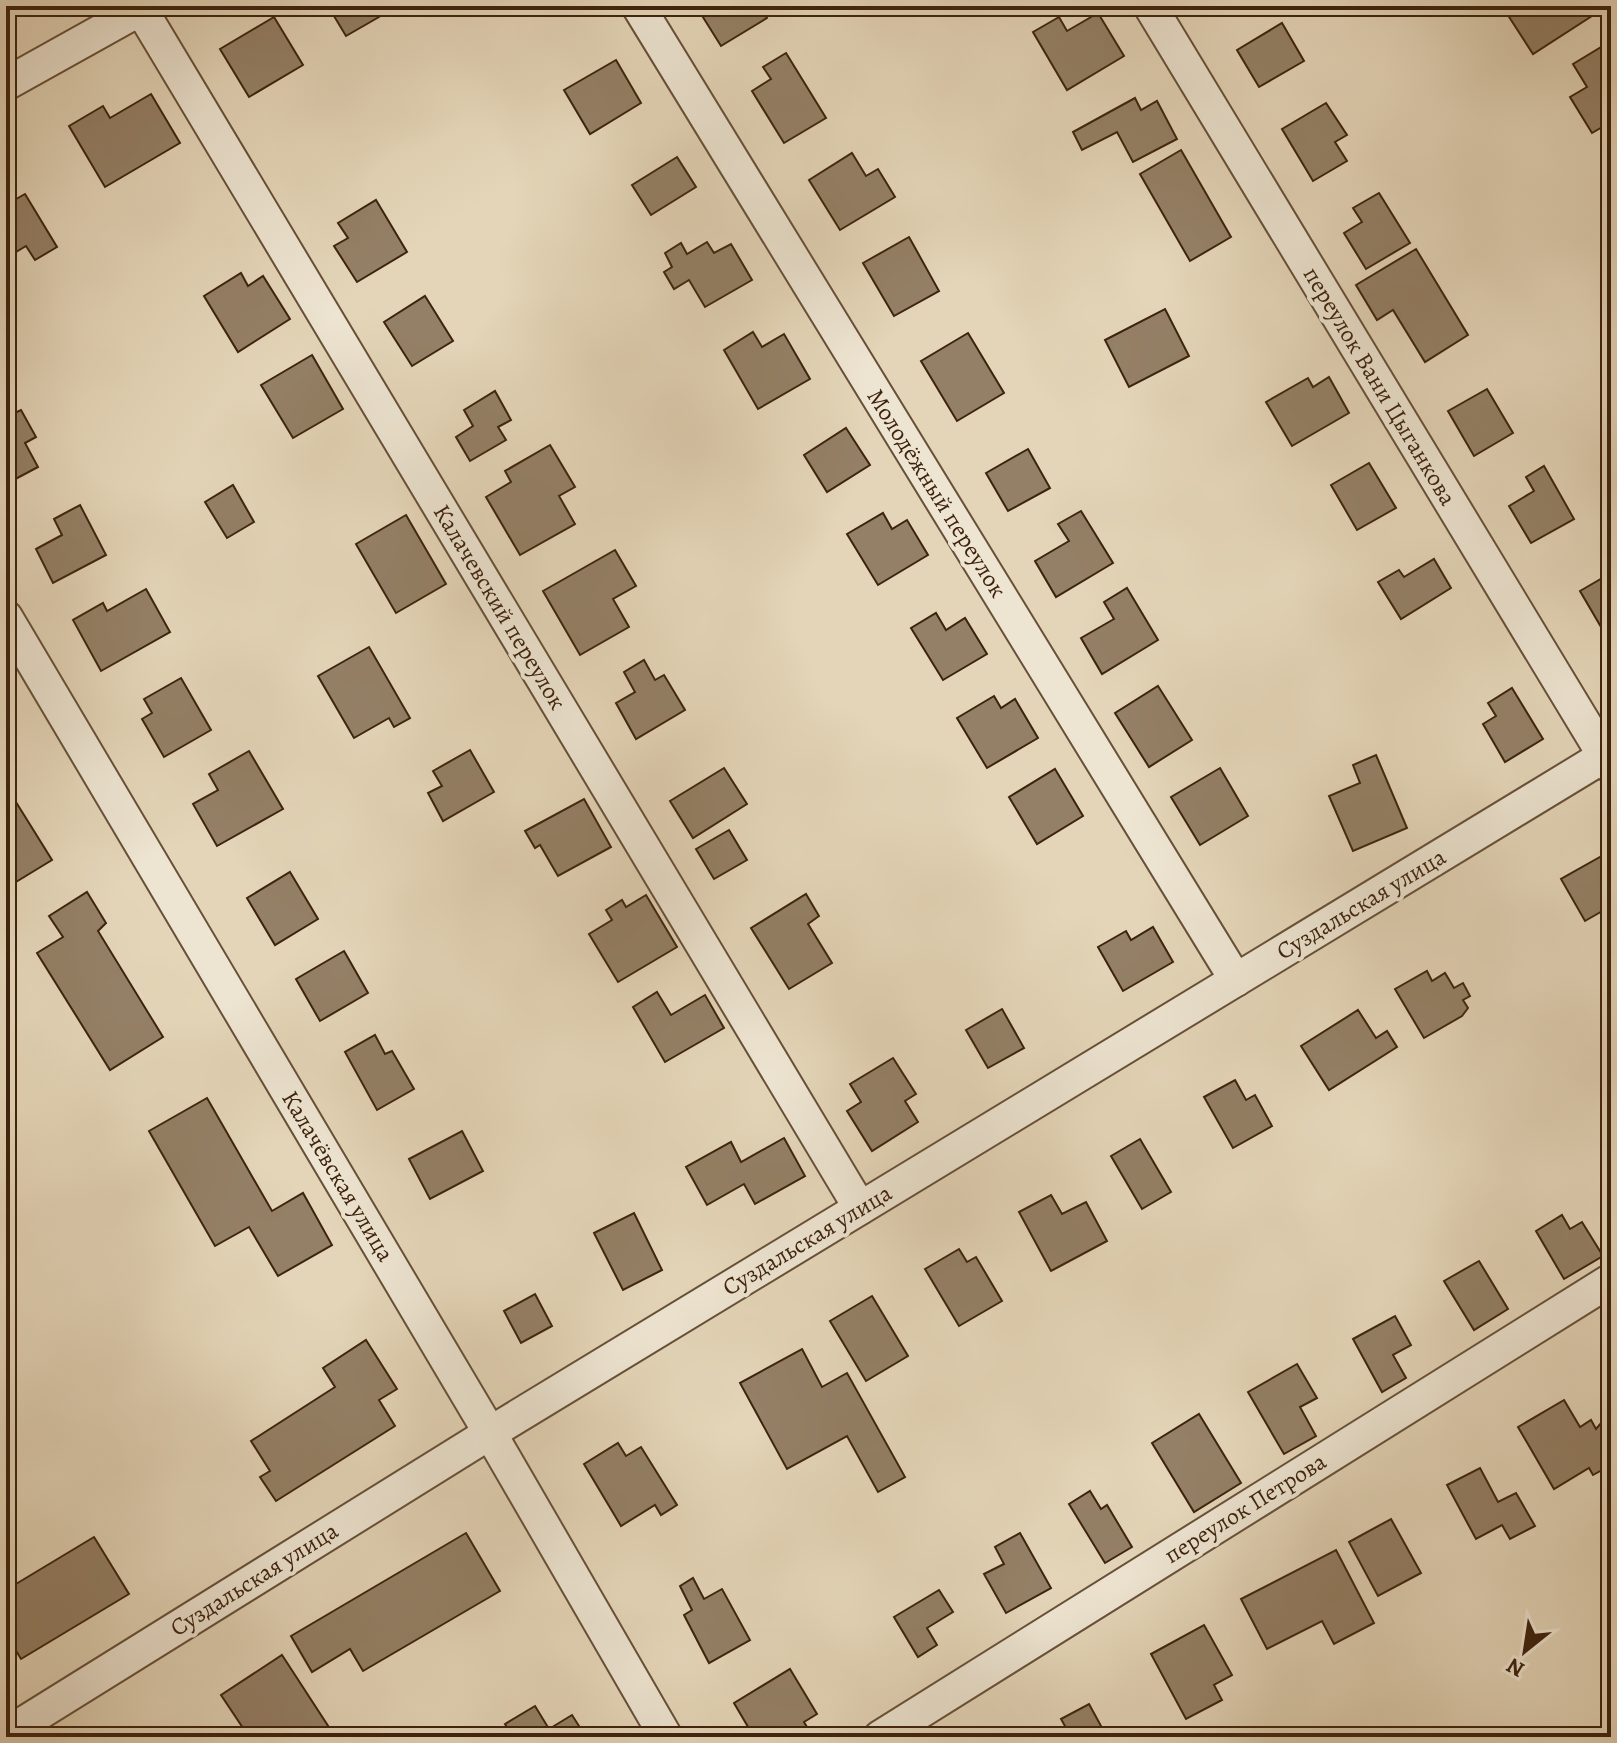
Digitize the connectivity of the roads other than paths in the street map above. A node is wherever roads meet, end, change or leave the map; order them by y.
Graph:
1 (638, 6) edge
2 (1150, 6) edge
3 (142, 7) edge
4 (6, 84) edge
5 (6, 617) edge
6 (1609, 758) edge
7 (1236, 980) junction
8 (860, 1208) junction
9 (1611, 1280) edge
10 (490, 1433) junction
11 (6, 1734) edge
12 (666, 1737) edge
13 (880, 1737) edge

1 - 7 street, Молодёжный переулок
2 - 6 street, переулок Вани Цыганкова
3 - 4 street
3 - 8 street, Калачевский переулок
5 - 10 street, Калачёвская улица
6 - 7 street, Суздальская улица
7 - 8 street, Суздальская улица
8 - 10 street, Суздальская улица
9 - 13 street, переулок Петрова
10 - 11 street, Суздальская улица
10 - 12 street, Калачёвская улица

